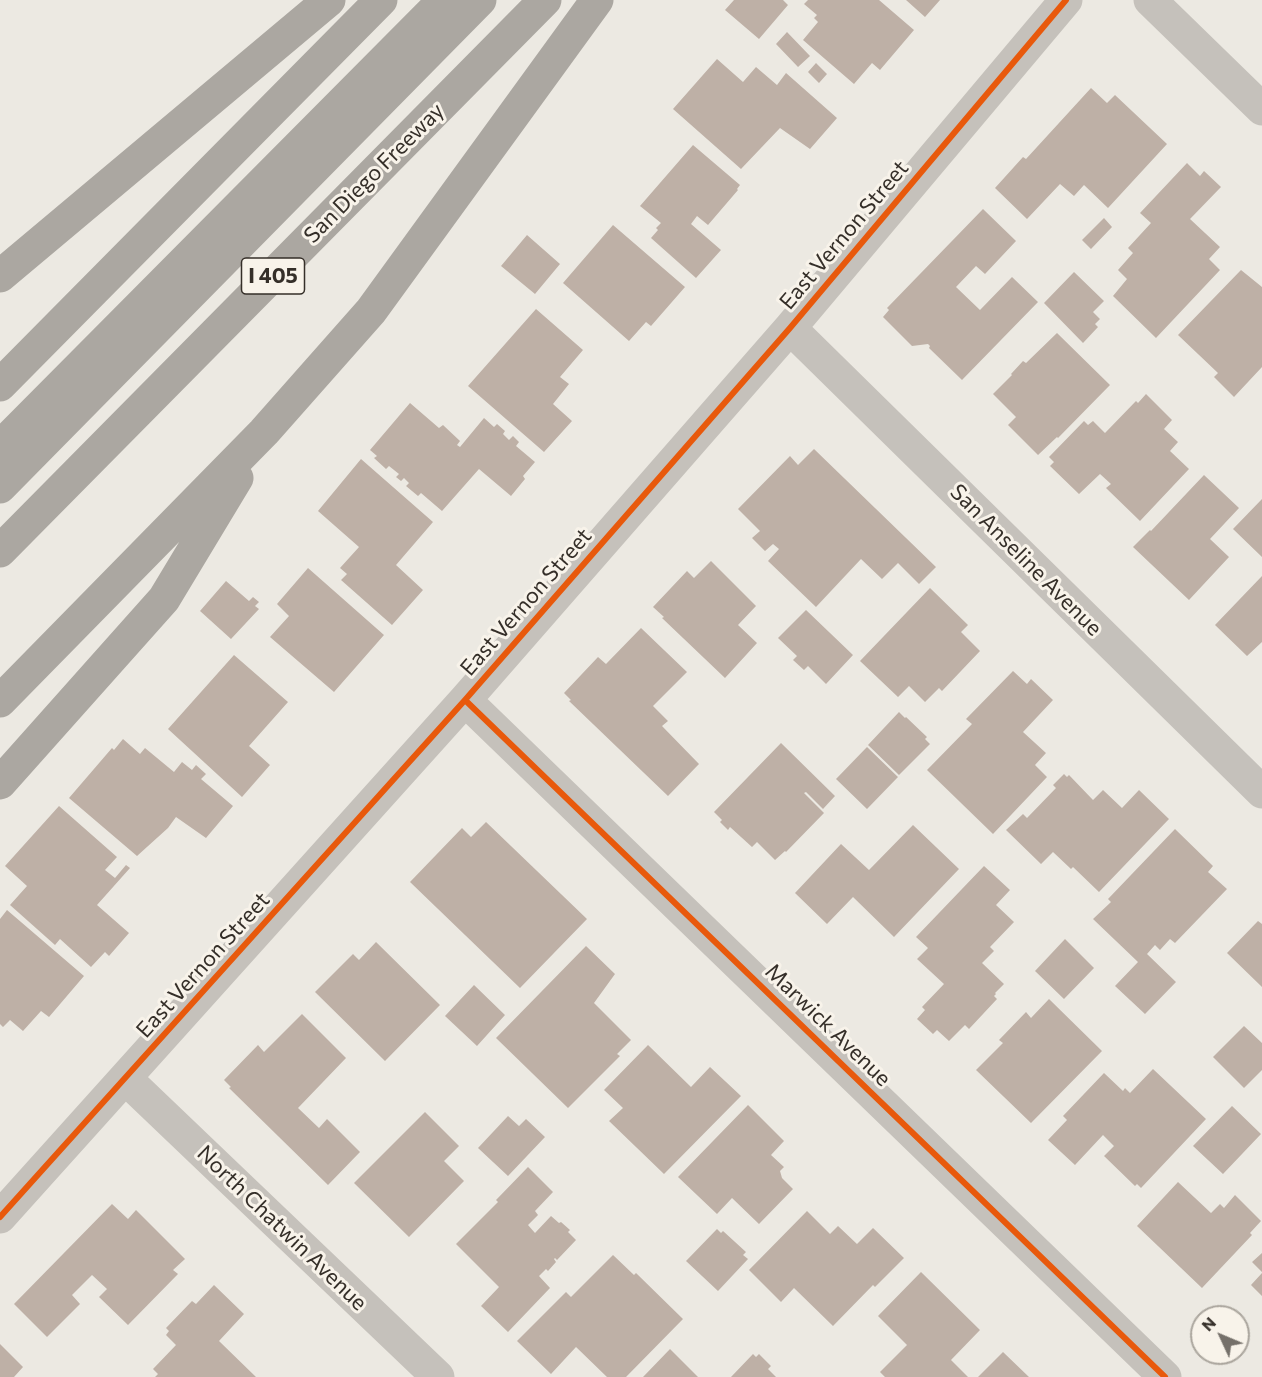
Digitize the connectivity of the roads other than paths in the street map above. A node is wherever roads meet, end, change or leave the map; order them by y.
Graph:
1 (329, 0) edge
2 (381, 0) edge
3 (444, 0) edge
4 (480, 0) edge
5 (545, 0) edge
6 (597, 0) edge
7 (1066, 0) edge
8 (1150, 0) edge
9 (1262, 108) edge
10 (0, 276) edge
11 (790, 328) junction
12 (0, 385) edge
13 (264, 432) junction
14 (0, 447) edge
15 (0, 487) edge
16 (0, 551) edge
17 (0, 700) edge
18 (465, 700) junction
19 (0, 783) edge
20 (1262, 792) edge
21 (125, 1078) junction
22 (0, 1217) edge
23 (438, 1377) edge
24 (1165, 1377) edge

1 - 10 highway
2 - 12 highway
3 - 14 highway
4 - 15 highway
5 - 16 highway, San Diego Freeway / I 405
6 - 13 highway
7 - 11 street, East Vernon Street
8 - 9 street
11 - 18 street, East Vernon Street
11 - 20 street, San Anseline Avenue
13 - 17 highway
13 - 19 highway
18 - 21 street, East Vernon Street
18 - 24 street, Marwick Avenue
21 - 22 street, East Vernon Street
21 - 23 street, North Chatwin Avenue

